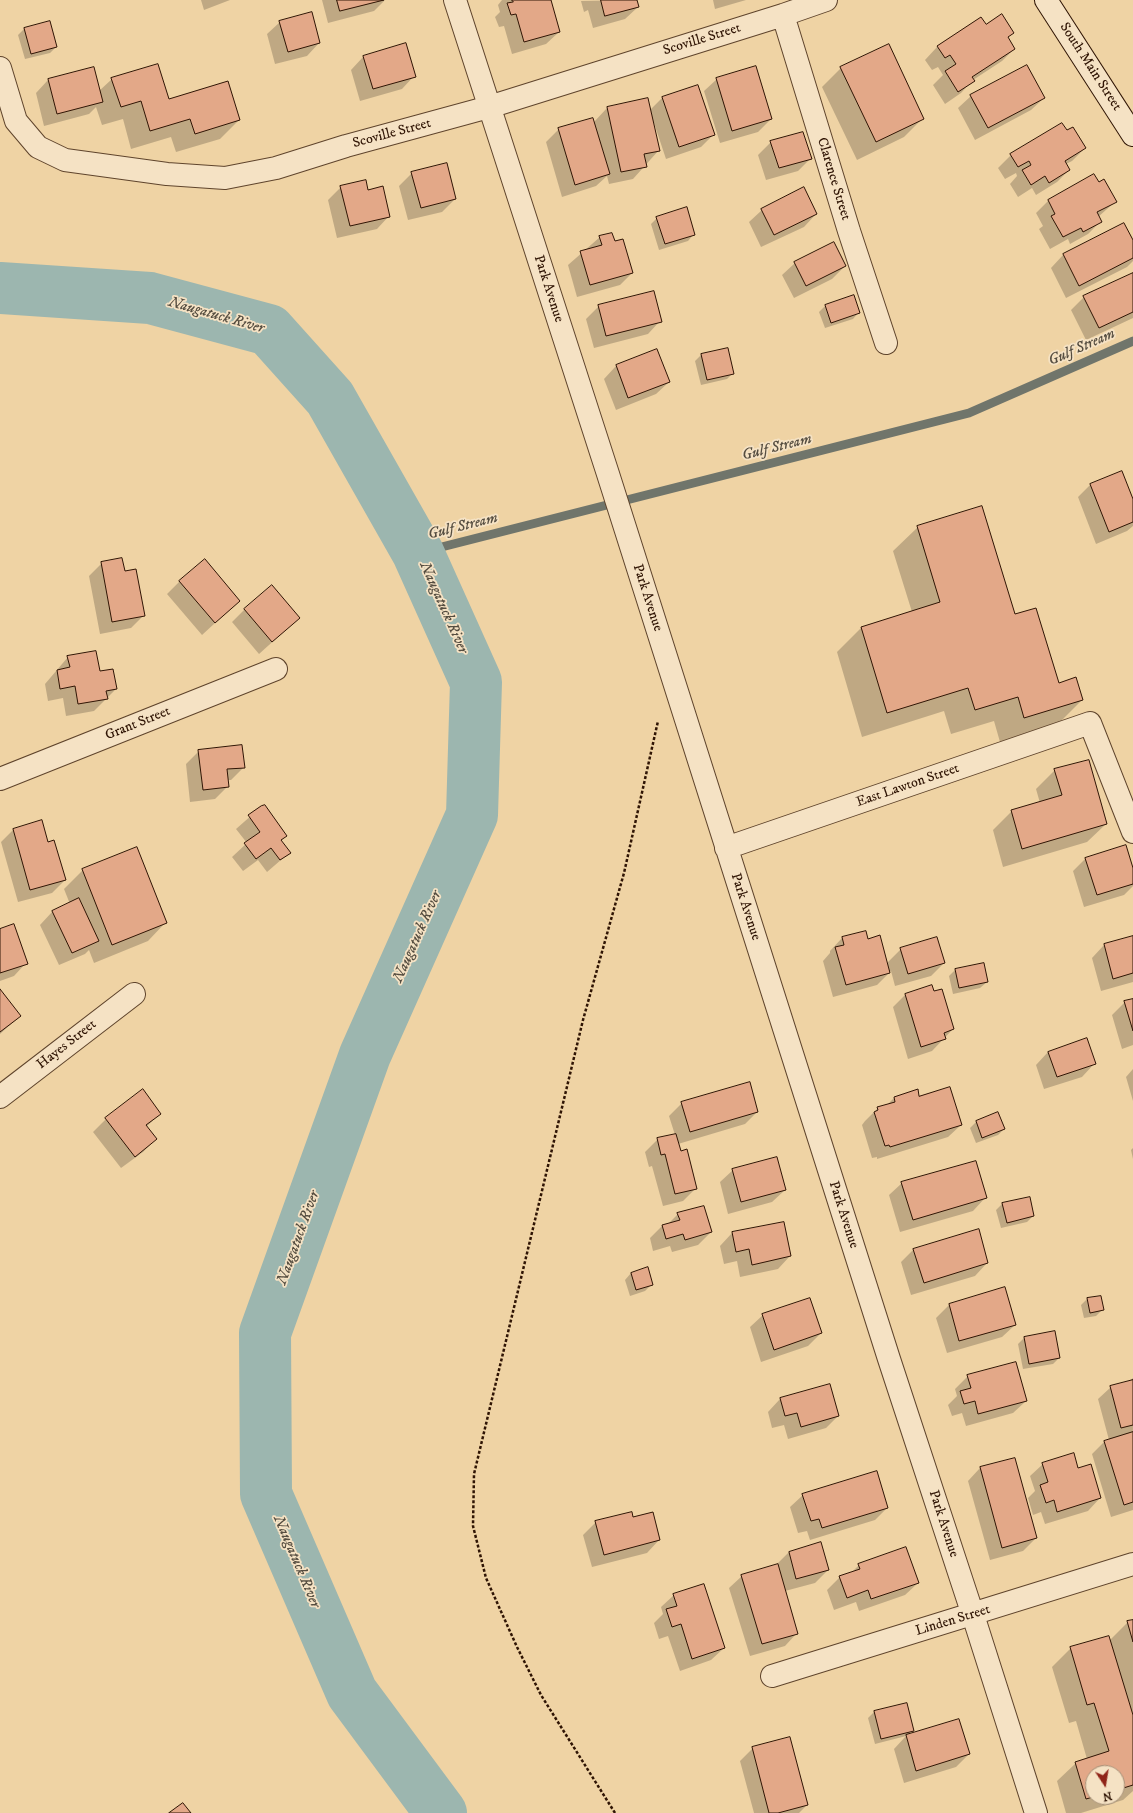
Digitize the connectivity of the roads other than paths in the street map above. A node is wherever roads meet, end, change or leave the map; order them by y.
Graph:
1 (455, 0) edge
2 (826, 0) edge
3 (1046, 0) edge
4 (783, 15) junction
5 (0, 68) edge
6 (489, 107) junction
7 (1133, 135) edge
8 (886, 343) dead end
9 (276, 669) dead end
10 (0, 779) edge
11 (1133, 832) edge
12 (726, 848) junction
13 (134, 994) dead end
14 (0, 1097) edge
15 (1133, 1564) edge
16 (973, 1615) junction
17 (772, 1676) dead end
18 (1036, 1813) edge

1 - 6 street, Park Avenue
2 - 4 street, Scoville Street
3 - 7 street, South Main Street
4 - 6 street, Scoville Street
4 - 8 street, Clarence Street
5 - 6 street, Scoville Street
6 - 12 street, Park Avenue
9 - 10 street, Grant Street
11 - 12 street, East Lawton Street
12 - 16 street, Park Avenue
13 - 14 street, Hayes Street
15 - 16 street, Linden Street
16 - 17 street, Linden Street
16 - 18 street, Park Avenue

